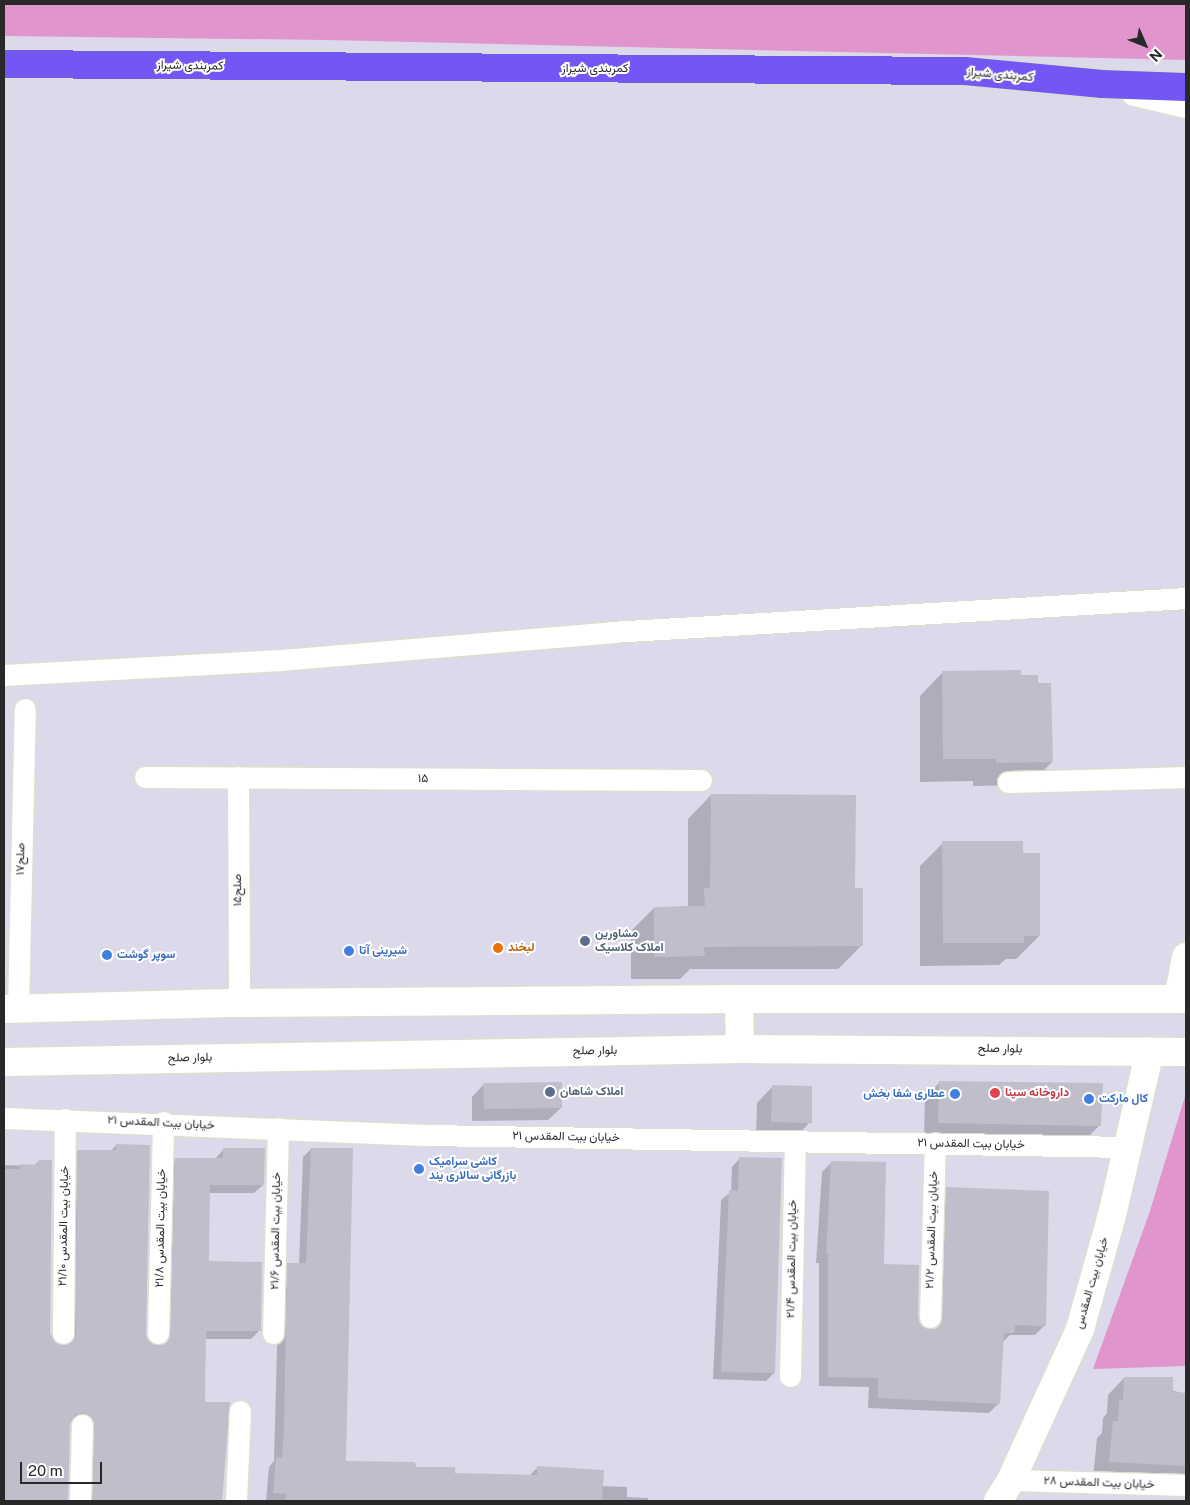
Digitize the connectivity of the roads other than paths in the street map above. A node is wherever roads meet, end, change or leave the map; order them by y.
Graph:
1 (4, 64) edge
2 (1102, 84) junction
3 (1186, 86) edge
4 (1186, 104) edge
5 (1186, 598) edge
6 (4, 675) edge
7 (25, 708) dead end
8 (145, 777) dead end
9 (238, 777) junction
10 (1186, 777) edge
11 (701, 780) dead end
12 (1008, 782) dead end
13 (1186, 956) edge
14 (739, 999) junction
15 (1182, 999) edge
16 (239, 1003) junction
17 (11, 1009) edge
18 (740, 1048) junction
19 (1150, 1051) junction
20 (1186, 1052) edge
21 (4, 1062) edge
22 (4, 1118) edge
23 (65, 1118) junction
24 (163, 1122) junction
25 (278, 1128) junction
26 (795, 1141) junction
27 (935, 1143) junction
28 (1129, 1147) junction
29 (930, 1317) dead end
30 (63, 1333) dead end
31 (273, 1333) dead end
32 (158, 1334) dead end
33 (790, 1376) dead end
34 (240, 1412) dead end
35 (82, 1425) dead end
36 (1186, 1485) edge
37 (1004, 1491) edge
38 (80, 1501) edge
39 (236, 1501) edge

1 - 2 highway, کمربندی شیراز
2 - 3 highway, کمربندی شیراز
2 - 4 main road
5 - 6 street
7 - 17 street, صلح۱۷
8 - 9 street, ۱۵
9 - 11 street, ۱۵
9 - 16 street, صلح۱۵
10 - 12 street
13 - 15 main road
14 - 15 main road
14 - 16 main road
14 - 18 main road
16 - 17 main road
18 - 19 main road, بلوار صلح
18 - 21 main road, بلوار صلح
19 - 20 main road, بلوار صلح
19 - 28 main road, خیابان بیت المقدس
22 - 23 street, خیابان بیت المقدس ۲۱
23 - 24 street, خیابان بیت المقدس ۲۱
23 - 30 street, خیابان بیت المقدس ۲۱/۱۰
24 - 25 street, خیابان بیت المقدس ۲۱
24 - 32 street, خیابان بیت المقدس ۲۱/۸
25 - 26 street, خیابان بیت المقدس ۲۱
25 - 31 street, خیابان بیت المقدس ۲۱/۶
26 - 27 street, خیابان بیت المقدس ۲۱
26 - 33 street, خیابان بیت المقدس ۲۱/۴
27 - 28 street, خیابان بیت المقدس ۲۱
27 - 29 street, خیابان بیت المقدس ۲۱/۲
28 - 37 main road, خیابان بیت المقدس
34 - 39 street
35 - 38 street
36 - 37 street, خیابان بیت المقدس ۲۸

